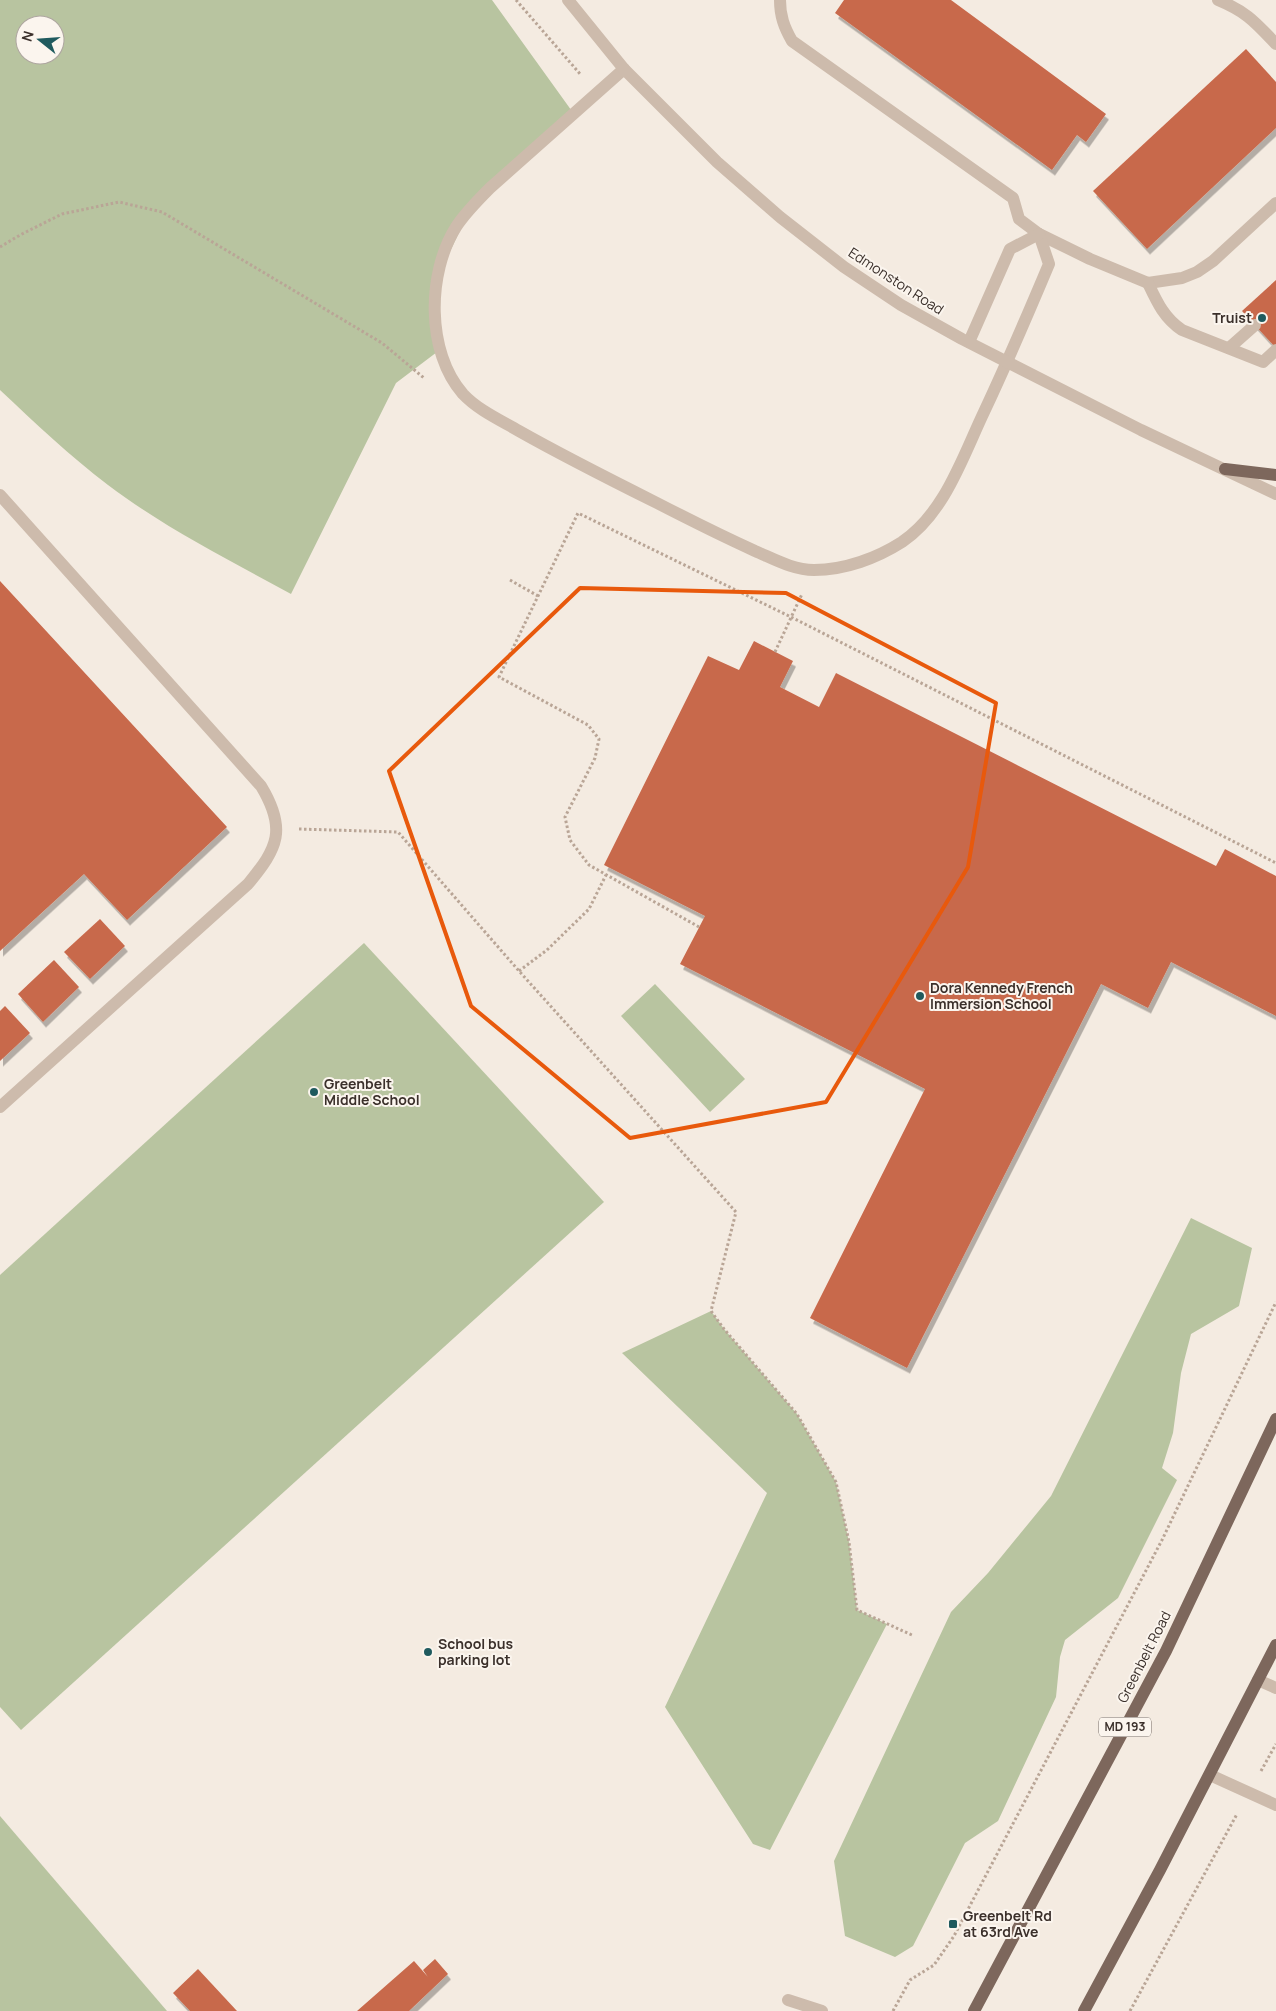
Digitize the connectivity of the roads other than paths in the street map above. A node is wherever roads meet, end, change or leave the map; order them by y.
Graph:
1 (568, 0) edge
2 (780, 0) edge
3 (1218, 0) edge
4 (1276, 44) edge
5 (624, 69) junction
6 (1276, 203) edge
7 (1039, 234) junction
8 (1148, 283) junction
9 (1255, 325) dead end
10 (969, 342) junction
11 (1229, 348) junction
12 (1276, 350) edge
13 (1007, 363) junction
14 (1270, 363) edge
15 (1225, 469) junction
16 (1276, 475) edge
17 (0, 494) edge
18 (1276, 494) edge
19 (0, 1107) edge
20 (1276, 1419) edge
21 (1276, 1645) edge
22 (1258, 1680) junction
23 (1276, 1688) edge
24 (1210, 1775) junction
25 (1276, 1805) edge
26 (788, 2000) dead end
27 (822, 2011) edge
28 (974, 2011) edge
29 (1084, 2011) edge

1 - 5 street, Edmonston Road
2 - 7 street
3 - 4 street
5 - 10 street, Edmonston Road
5 - 13 street
6 - 8 street
7 - 8 street
7 - 10 street
7 - 13 street
8 - 11 street
9 - 11 street
10 - 13 street, Edmonston Road
11 - 14 street
12 - 14 street
13 - 15 street, Edmonston Road
15 - 16 main road
15 - 18 street, Edmonston Road
17 - 19 street
20 - 28 main road, Greenbelt Road / MD 193
21 - 22 main road
22 - 23 street
22 - 24 main road
24 - 25 street
24 - 29 main road
26 - 27 street

